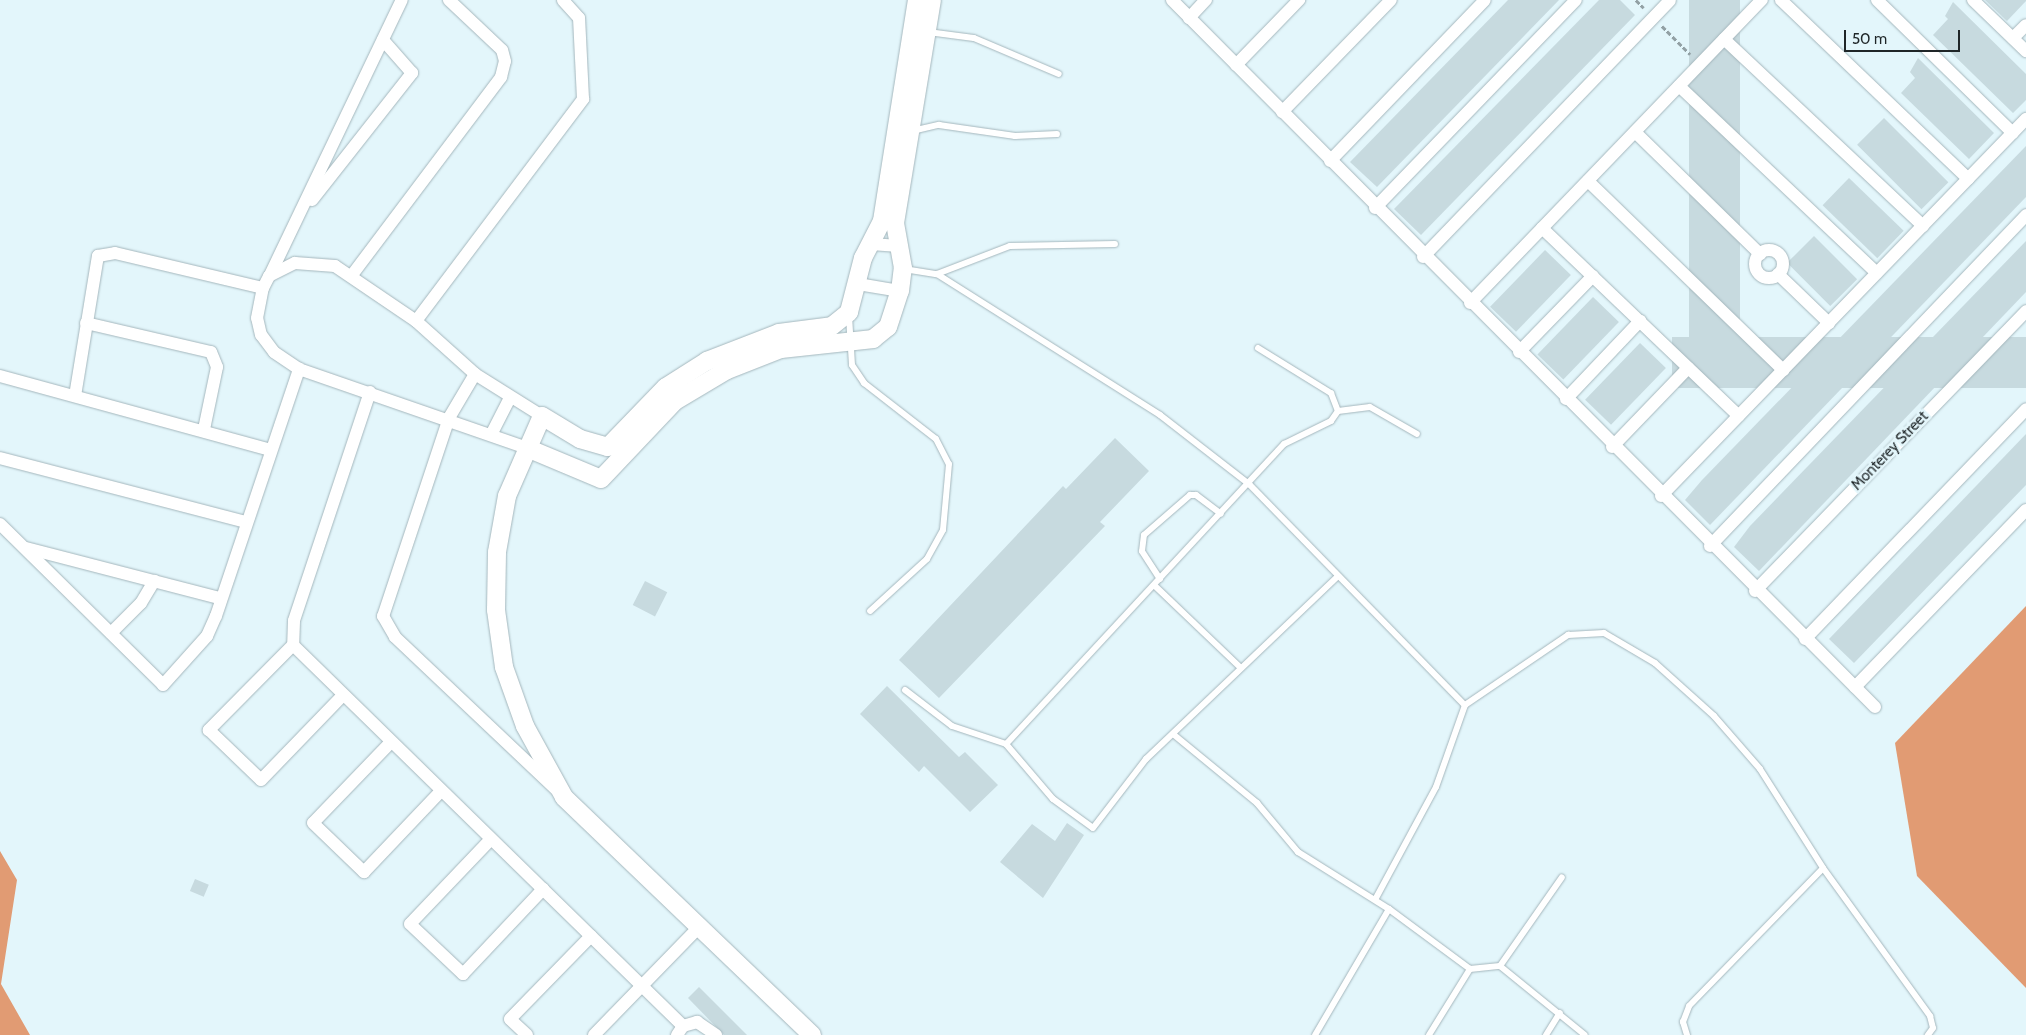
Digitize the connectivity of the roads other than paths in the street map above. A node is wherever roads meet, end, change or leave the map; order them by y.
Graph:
1 (402, 0) edge
2 (449, 0) edge
3 (563, 0) edge
4 (917, 0) edge
5 (932, 0) edge
6 (1172, 0) edge
7 (1206, 0) edge
8 (1298, 0) edge
9 (1390, 0) edge
10 (1484, 0) edge
11 (1576, 0) edge
12 (1670, 0) edge
13 (1762, 0) edge
14 (1782, 0) edge
15 (1877, 0) edge
16 (1973, 0) edge
17 (1189, 18) junction
18 (2026, 25) edge
19 (920, 32) junction
20 (2013, 38) junction
21 (1724, 39) junction
22 (383, 40) junction
23 (2026, 51) edge
24 (1236, 65) junction
25 (1059, 74) dead end
26 (1679, 86) junction
27 (1282, 112) junction
28 (2026, 119) edge
29 (910, 131) junction
30 (1635, 132) junction
31 (2013, 132) junction
32 (1057, 134) dead end
33 (1330, 161) junction
34 (1968, 179) junction
35 (1588, 181) junction
36 (1375, 208) junction
37 (2026, 215) edge
38 (298, 218) junction
39 (1923, 226) junction
40 (1542, 228) junction
41 (871, 244) junction
42 (1115, 244) dead end
43 (899, 246) junction
44 (1760, 254) junction
45 (1423, 257) junction
46 (903, 268) junction
47 (1877, 273) junction
48 (937, 274) junction
49 (1778, 274) junction
50 (352, 275) junction
51 (1593, 276) junction
52 (266, 282) junction
53 (858, 284) junction
54 (900, 291) junction
55 (1470, 303) junction
56 (2026, 311) edge
57 (849, 312) junction
58 (416, 321) junction
59 (1640, 321) junction
60 (86, 323) junction
61 (1829, 323) junction
62 (849, 342) junction
63 (1258, 348) dead end
64 (1519, 352) junction
65 (1688, 368) junction
66 (299, 369) junction
67 (1783, 370) junction
68 (475, 374) junction
69 (0, 376) edge
70 (370, 392) junction
71 (75, 396) junction
72 (510, 398) junction
73 (1566, 399) junction
74 (2026, 409) edge
75 (1338, 410) junction
76 (542, 416) junction
77 (1738, 416) junction
78 (449, 418) junction
79 (204, 429) junction
80 (492, 433) junction
81 (1417, 434) dead end
82 (1612, 447) junction
83 (527, 448) junction
84 (271, 450) junction
85 (0, 458) edge
86 (1249, 484) junction
87 (1661, 496) junction
88 (2026, 510) edge
89 (1221, 514) junction
90 (246, 522) junction
91 (0, 524) edge
92 (1710, 546) junction
93 (24, 547) junction
94 (1337, 577) junction
95 (1160, 579) junction
96 (154, 581) junction
97 (1154, 585) junction
98 (1755, 590) junction
99 (220, 598) junction
100 (870, 611) dead end
101 (111, 633) junction
102 (1805, 638) junction
103 (294, 645) junction
104 (1241, 668) junction
105 (1855, 687) junction
106 (905, 690) dead end
107 (343, 695) junction
108 (1465, 705) junction
109 (1875, 707) dead end
110 (1172, 734) junction
111 (391, 742) junction
112 (1006, 744) junction
113 (441, 791) junction
114 (564, 797) junction
115 (491, 839) junction
116 (1823, 868) junction
117 (1562, 877) dead end
118 (543, 889) junction
119 (1376, 898) junction
120 (1390, 909) junction
121 (699, 927) junction
122 (591, 936) junction
123 (1500, 966) junction
124 (1470, 969) junction
125 (642, 986) junction
126 (1560, 1013) junction
127 (680, 1031) edge
128 (527, 1035) edge
129 (594, 1035) edge
130 (716, 1035) edge
131 (812, 1035) edge
132 (1315, 1035) edge
133 (1429, 1035) edge
134 (1546, 1035) edge
135 (1585, 1035) edge
136 (1687, 1035) edge
137 (1928, 1035) edge

1 - 22 street
2 - 50 street
3 - 58 street
4 - 19 street
5 - 19 street
6 - 17 street
7 - 17 street
8 - 24 street
9 - 27 street
10 - 33 street
11 - 36 street
12 - 45 street
13 - 21 street
14 - 34 street
15 - 31 street
16 - 20 street
17 - 24 street
18 - 20 street
19 - 25 lane
19 - 29 street
19 - 41 street
20 - 23 street
21 - 26 street
21 - 39 street
22 - 38 street
22 - 38 street
24 - 27 street
26 - 30 street
26 - 47 street
27 - 33 street
28 - 31 street
29 - 32 lane
29 - 43 street
30 - 35 street
30 - 44 street
31 - 34 street
33 - 36 street
34 - 39 street
35 - 40 street
35 - 67 street
36 - 45 street
37 - 92 street
38 - 52 street
39 - 47 street
40 - 51 street
40 - 55 street
41 - 43 street
41 - 53 street
42 - 48 lane
43 - 46 street
44 - 49 street
44 - 49 street
45 - 55 street
46 - 48 lane
46 - 54 street
47 - 61 street
48 - 86 lane
49 - 61 street
50 - 52 street
50 - 58 street
51 - 59 street
51 - 64 street
52 - 60 street
52 - 66 street
53 - 54 street
53 - 57 street
54 - 62 street
55 - 64 street
56 - 98 street, Monterey Street
57 - 62 lane
57 - 76 street
58 - 68 street
59 - 65 street
59 - 73 street
60 - 71 street
60 - 79 street
61 - 67 street
62 - 83 street
62 - 100 lane
63 - 75 lane
64 - 73 street
65 - 77 street
65 - 82 street
66 - 70 street
66 - 84 street
67 - 77 street
68 - 72 street
68 - 78 street
69 - 71 street
70 - 78 street
70 - 103 street
71 - 79 street
72 - 76 street
72 - 80 street
73 - 82 street
74 - 102 street
75 - 81 lane
75 - 86 lane
76 - 83 street
77 - 87 street
78 - 80 street
78 - 114 street
79 - 84 street
80 - 83 street
82 - 87 street
83 - 114 street
84 - 90 street
85 - 90 street
86 - 89 lane
86 - 94 lane
87 - 92 street
88 - 105 street
89 - 95 lane
89 - 95 lane
90 - 99 street
91 - 93 street
92 - 98 street
93 - 96 street
93 - 101 street
94 - 104 lane
94 - 108 lane
95 - 97 lane
96 - 99 street
96 - 101 street
97 - 104 lane
97 - 112 lane
98 - 102 street
99 - 101 street
102 - 105 street
103 - 107 street
103 - 107 street
104 - 110 lane
105 - 109 street
106 - 112 lane
107 - 111 street
108 - 116 lane
108 - 119 lane
110 - 112 lane
110 - 119 lane
111 - 113 street
111 - 113 street
113 - 115 street
114 - 121 street
115 - 118 street
115 - 118 street
116 - 136 lane
116 - 137 lane
117 - 123 lane
118 - 122 street
119 - 120 lane
120 - 124 lane
120 - 132 lane
121 - 125 street
121 - 131 street
122 - 125 street
122 - 128 street
123 - 124 lane
123 - 126 lane
124 - 133 lane
125 - 127 street
125 - 129 street
126 - 134 lane
126 - 135 lane
127 - 130 street

